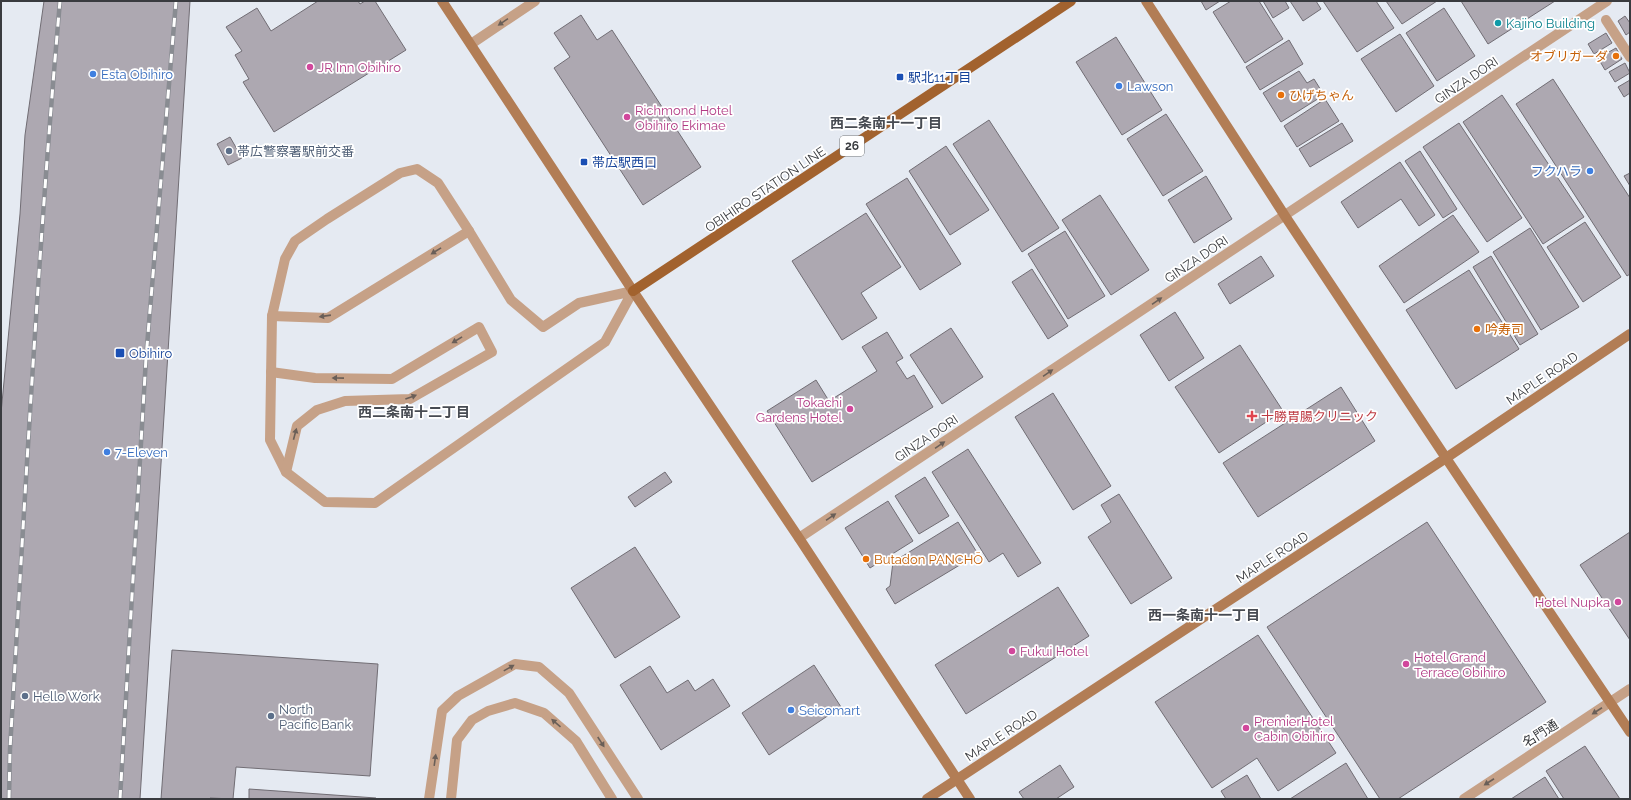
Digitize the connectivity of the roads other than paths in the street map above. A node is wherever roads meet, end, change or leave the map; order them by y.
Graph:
1 (442, 1) edge
2 (535, 1) edge
3 (1071, 1) edge
4 (1146, 1) edge
5 (1607, 1) edge
6 (1606, 20) dead end
7 (471, 44) junction
8 (1630, 57) edge
9 (1285, 216) junction
10 (469, 231) junction
11 (633, 291) junction
12 (272, 316) junction
13 (1630, 334) edge
14 (271, 372) junction
15 (1446, 458) junction
16 (286, 472) junction
17 (799, 538) junction
18 (1630, 689) edge
19 (1611, 702) junction
20 (1630, 732) edge
21 (957, 779) junction
22 (430, 799) edge
23 (451, 799) edge
24 (612, 799) edge
25 (638, 799) edge
26 (927, 799) edge
27 (970, 799) edge
28 (1464, 799) edge

1 - 7 street
2 -> 7 street
3 - 11 main road, OBIHIRO STATION LINE / 26
4 - 9 street
5 - 9 street, GINZA DORI
6 - 8 street
7 - 11 street
9 - 15 street
17 -> 9 street, GINZA DORI
10 - 11 street
10 -> 12 street
10 - 12 street
11 - 16 street
11 - 17 street
12 - 14 street
13 - 15 street, MAPLE ROAD
14 - 16 street
16 -> 14 street
15 - 19 street
15 - 21 street, MAPLE ROAD
17 - 21 street
18 - 19 street, 名門通
19 - 20 street
19 -> 28 street, 名門通
21 - 26 street, MAPLE ROAD
21 - 27 street
22 -> 25 street
24 -> 23 street

